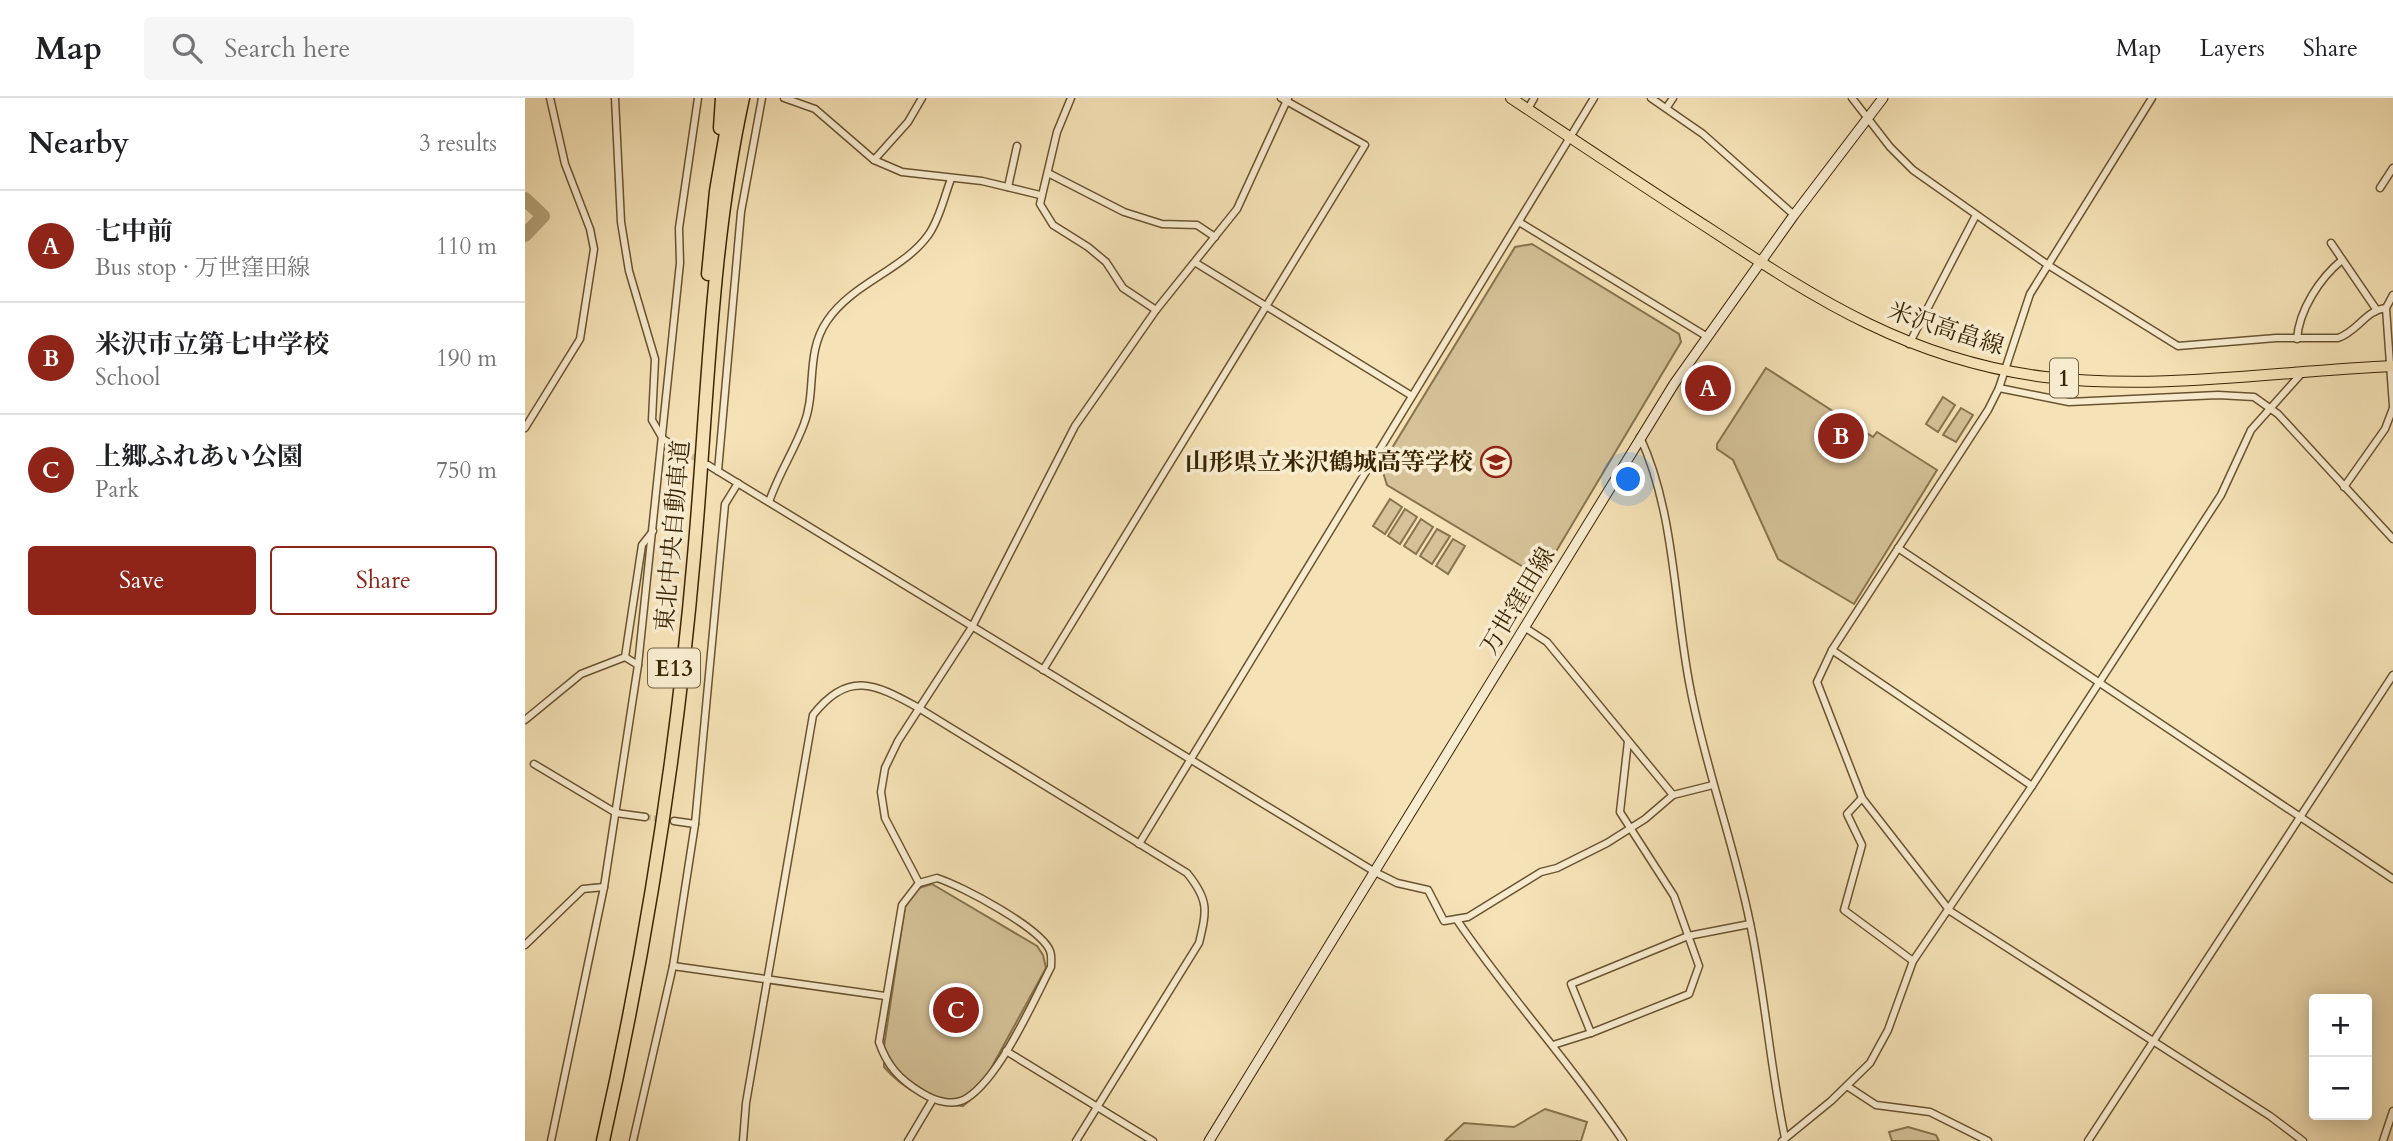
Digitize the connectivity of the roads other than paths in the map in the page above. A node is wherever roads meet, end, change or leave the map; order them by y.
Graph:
1 (550, 98) edge
2 (615, 98) edge
3 (698, 98) edge
4 (722, 98) edge
5 (732, 98) edge
6 (743, 98) edge
7 (762, 98) edge
8 (784, 98) edge
9 (922, 98) edge
10 (1071, 98) edge
11 (1511, 98) edge
12 (1534, 98) edge
13 (1594, 98) edge
14 (1651, 98) edge
15 (1673, 98) edge
16 (1853, 98) edge
17 (1883, 98) edge
18 (2152, 98) edge
19 (1285, 99) edge
20 (1667, 107) junction
21 (1528, 109) junction
22 (1867, 117) junction
23 (1570, 138) junction
24 (1017, 146) dead end
25 (874, 160) junction
26 (2393, 168) edge
27 (1048, 173) junction
28 (951, 179) junction
29 (1008, 187) junction
30 (2380, 188) dead end
31 (716, 191) junction
32 (1040, 195) junction
33 (1794, 215) junction
34 (1976, 215) junction
35 (1519, 222) junction
36 (1215, 237) junction
37 (2331, 243) dead end
38 (2342, 260) junction
39 (1760, 262) junction
40 (1196, 263) junction
41 (2048, 265) junction
42 (2393, 295) edge
43 (1266, 307) junction
44 (2386, 308) junction
45 (2376, 309) junction
46 (1156, 310) junction
47 (1706, 336) junction
48 (2297, 339) junction
49 (1909, 344) junction
50 (2391, 366) edge
51 (2003, 370) junction
52 (2305, 370) junction
53 (1999, 388) junction
54 (1412, 396) junction
55 (2393, 407) edge
56 (2268, 408) junction
57 (525, 428) edge
58 (1640, 437) junction
59 (663, 439) junction
60 (676, 447) tunnel mouth
61 (708, 466) tunnel mouth
62 (718, 471) junction
63 (738, 483) junction
64 (2344, 486) junction
65 (769, 502) junction
66 (654, 529) junction
67 (2393, 539) edge
68 (1898, 548) junction
69 (972, 627) junction
70 (1524, 627) junction
71 (1832, 650) junction
72 (625, 657) junction
73 (638, 665) junction
74 (1043, 670) junction
75 (2393, 675) edge
76 (2099, 682) junction
77 (917, 707) junction
78 (525, 720) edge
79 (1628, 741) junction
80 (1191, 759) junction
81 (534, 764) dead end
82 (1713, 785) junction
83 (2032, 786) junction
84 (1672, 795) junction
85 (1861, 798) junction
86 (616, 813) junction
87 (645, 817) tunnel mouth
88 (2300, 818) junction
89 (674, 821) tunnel mouth
90 (695, 824) junction
91 (1632, 828) junction
92 (1139, 844) junction
93 (1375, 872) junction
94 (2393, 878) edge
95 (919, 883) junction
96 (604, 887) junction
97 (1950, 911) junction
98 (1457, 920) junction
99 (1751, 924) junction
100 (1688, 936) junction
101 (525, 945) edge
102 (1913, 961) junction
103 (673, 966) junction
104 (769, 978) junction
105 (885, 996) junction
106 (1591, 1033) junction
107 (2153, 1041) junction
108 (1553, 1045) junction
109 (1006, 1051) junction
110 (1847, 1086) junction
111 (933, 1099) junction
112 (1097, 1107) junction
113 (2393, 1111) edge
114 (1783, 1140) edge
115 (551, 1141) edge
116 (596, 1141) edge
117 (603, 1141) edge
118 (633, 1141) edge
119 (743, 1141) edge
120 (908, 1141) edge
121 (1076, 1141) edge
122 (1153, 1141) edge
123 (1209, 1141) edge
124 (1623, 1141) edge
125 (1988, 1141) edge
126 (2088, 1141) edge
127 (2303, 1141) edge
128 (2382, 1141) edge

1 - 57 street
2 - 59 street
3 - 59 street
4 - 31 highway
5 - 31 highway, 東北中央自動車道 / E13
6 - 117 highway, 東北中央自動車道 / E13
7 - 62 street
8 - 25 street
9 - 25 street
10 - 27 street
11 - 21 main road, 米沢高畠線 / 1
12 - 21 street
13 - 23 street
14 - 20 street
15 - 20 street
16 - 22 street
17 - 22 main road, 万世窪田線
18 - 41 street
19 - 36 street
19 - 43 street
20 - 33 street
21 - 23 main road, 米沢高畠線 / 1
22 - 33 main road, 万世窪田線
22 - 34 street
23 - 35 street
23 - 39 main road, 米沢高畠線 / 1
24 - 29 street
25 - 28 street
26 - 30 street
27 - 32 street
27 - 36 street
28 - 29 street
28 - 65 street
29 - 32 street
31 - 116 highway, 東北中央自動車道 / E13
32 - 46 street
33 - 39 main road, 万世窪田線
34 - 41 street
34 - 49 street
35 - 47 street
35 - 54 street
36 - 40 street
37 - 38 street
38 - 45 street
38 - 48 street
39 - 47 main road, 万世窪田線
39 - 49 main road, 米沢高畠線 / 1
40 - 43 street
40 - 46 street
41 - 48 street
41 - 51 street
42 - 44 street
43 - 54 street
43 - 74 street
44 - 45 street
44 - 50 street
45 - 48 street
46 - 69 street
47 - 58 main road, 万世窪田線
49 - 51 main road, 米沢高畠線 / 1
50 - 52 main road, 米沢高畠線 / 1
50 - 55 street
51 - 52 main road, 米沢高畠線 / 1
51 - 53 street
52 - 56 street
53 - 56 street
53 - 68 street
54 - 80 street
55 - 64 street
56 - 64 street
56 - 76 street
58 - 70 main road, 万世窪田線
58 - 82 street
59 - 60 street
59 - 66 street
61 - 62 street
62 - 63 street
63 - 65 street
63 - 90 street
64 - 67 street
65 - 69 street
66 - 72 street
66 - 73 street
68 - 71 street
68 - 76 street
69 - 74 street
69 - 77 street
70 - 79 street
70 - 93 main road, 万世窪田線
71 - 83 street
71 - 85 street
72 - 73 street
72 - 78 street
73 - 86 street
74 - 80 street
75 - 88 street
76 - 83 street
76 - 88 street
77 - 92 street
77 - 95 street
77 - 104 street
79 - 84 street
79 - 91 street
80 - 92 street
80 - 93 street
81 - 86 street
82 - 84 street
82 - 99 street
83 - 97 street
84 - 91 street
85 - 97 street
85 - 102 street
86 - 87 street
86 - 96 street
88 - 94 street
88 - 107 street
89 - 90 street
90 - 103 street
91 - 98 street
91 - 100 street
92 - 112 street
93 - 98 street
93 - 123 main road, 万世窪田線
95 - 105 street
95 - 109 street
96 - 101 street
96 - 115 street
97 - 102 street
97 - 107 street
98 - 108 street
99 - 100 street
99 - 114 street
100 - 106 street
100 - 106 street
102 - 110 street
103 - 104 street
103 - 118 street
104 - 105 street
104 - 119 street
105 - 111 street
106 - 108 street
107 - 126 street
107 - 127 street
108 - 124 street
109 - 111 street
109 - 112 street
110 - 114 street
110 - 125 street
111 - 120 street
112 - 121 street
112 - 122 street
113 - 128 street

